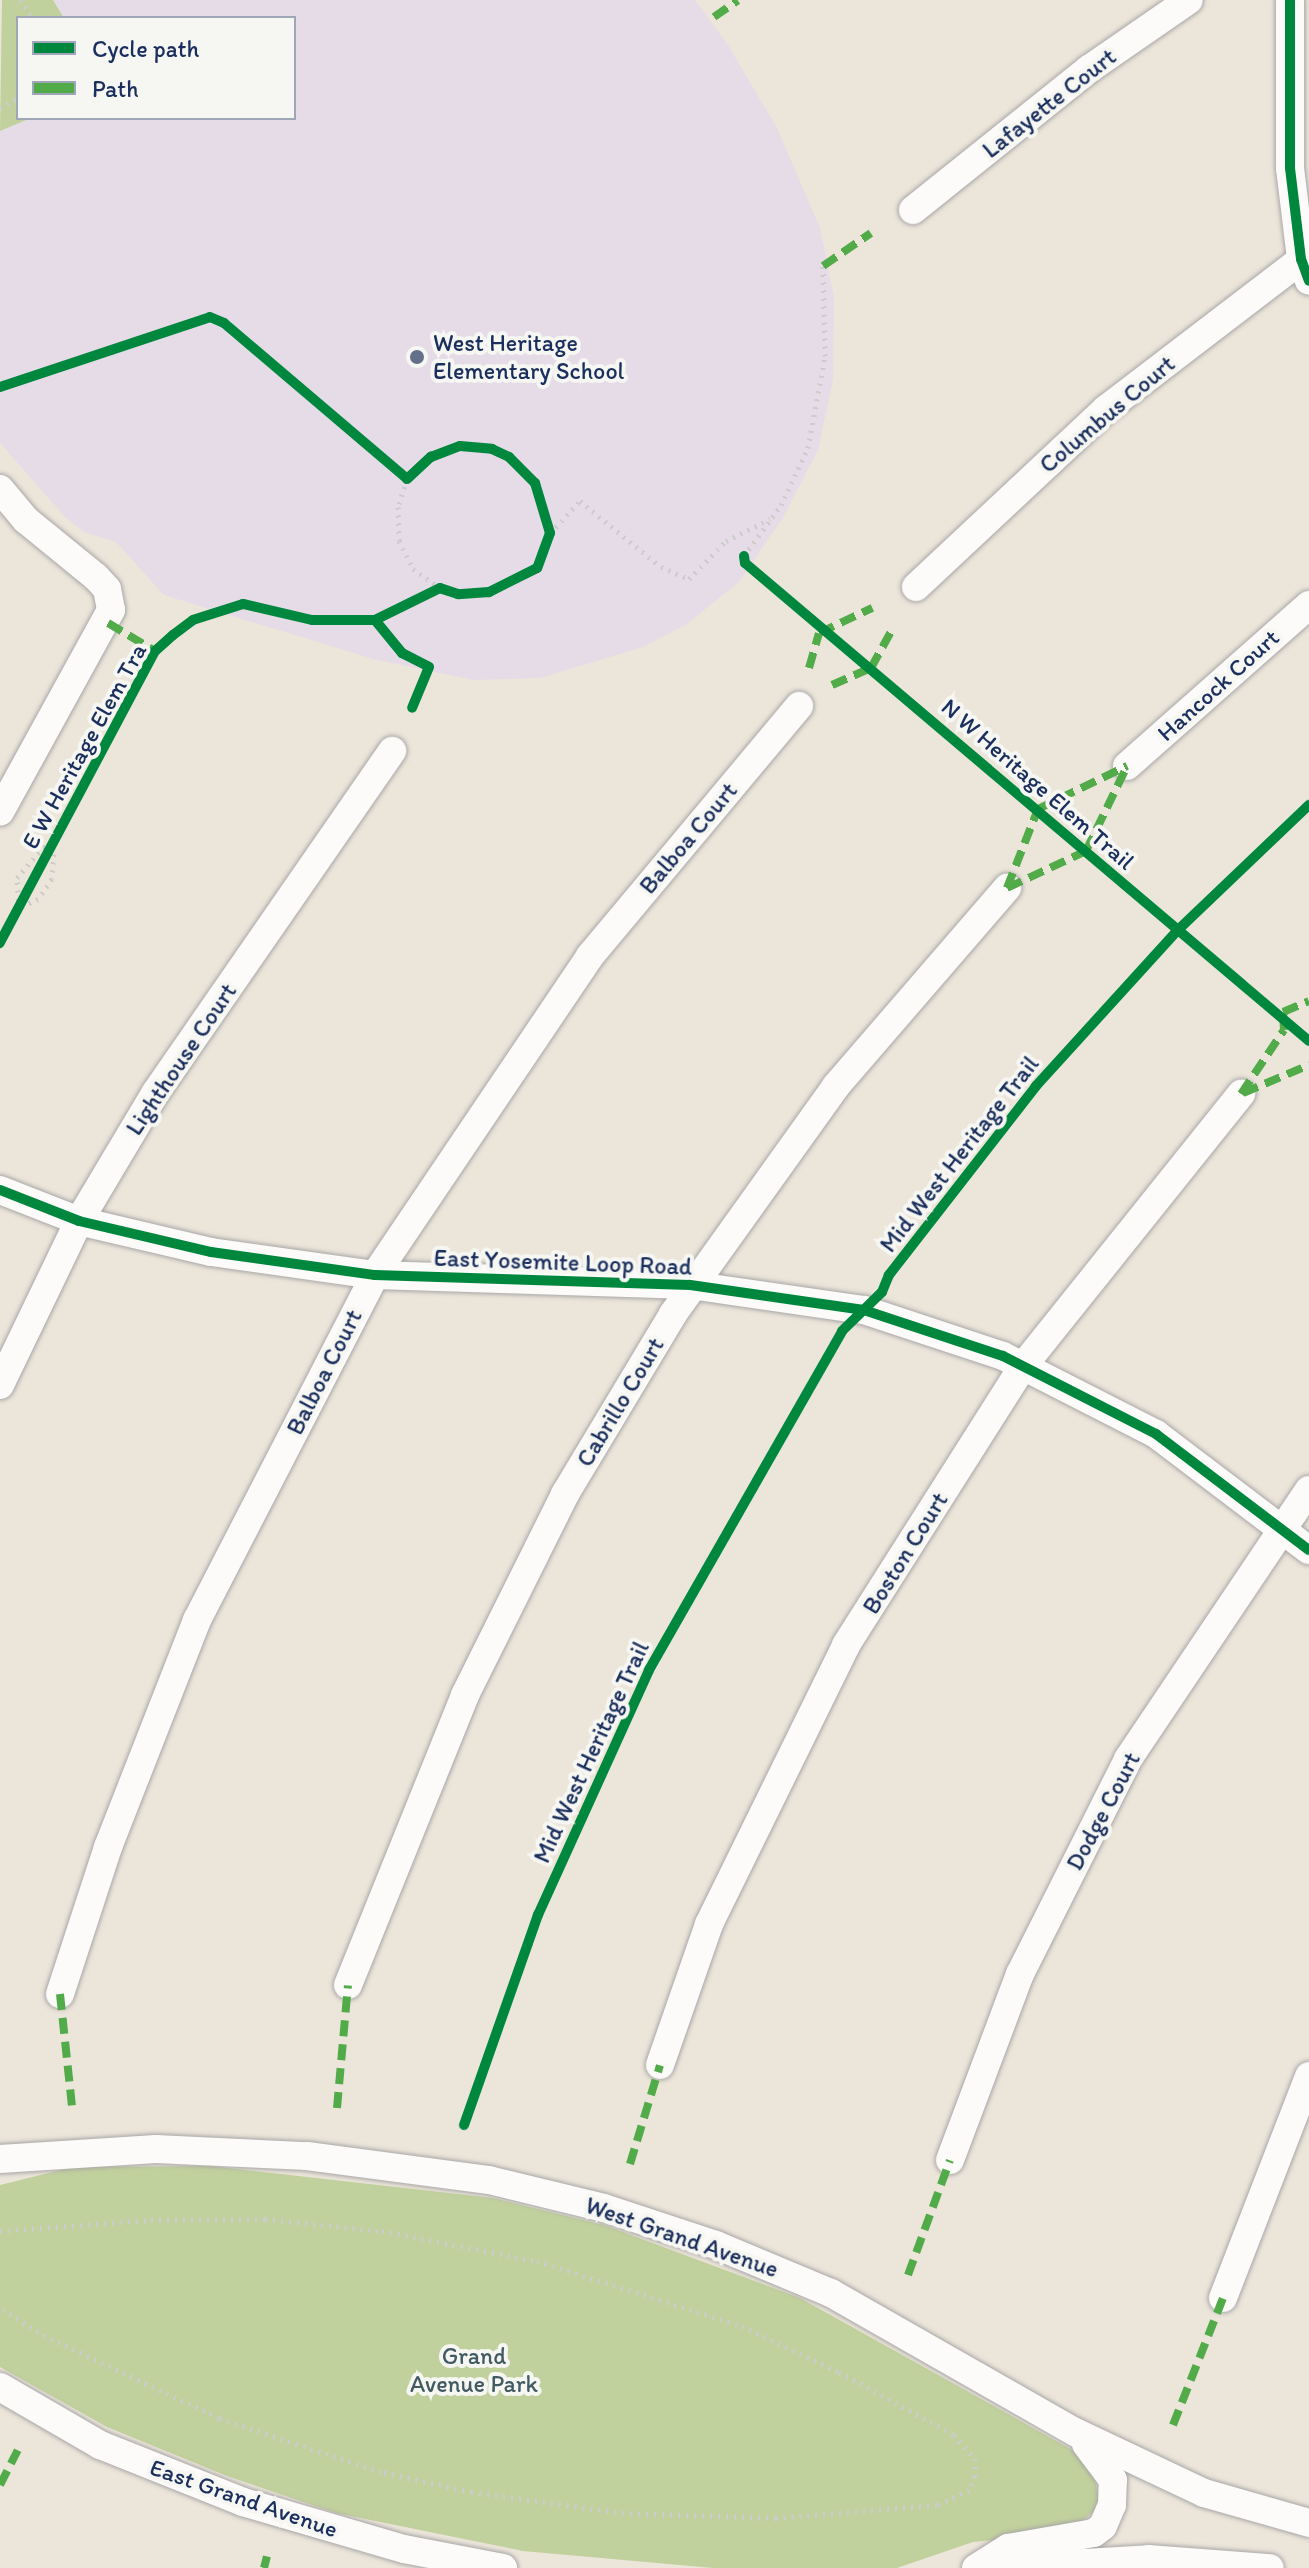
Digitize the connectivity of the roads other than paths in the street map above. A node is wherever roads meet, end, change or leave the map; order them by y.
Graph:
1 (1189, 0) edge
2 (1290, 0) edge
3 (913, 210) dead end
4 (1306, 265) edge
5 (0, 489) edge
6 (916, 587) dead end
7 (1309, 605) edge
8 (799, 706) dead end
9 (392, 751) dead end
10 (1127, 766) dead end
11 (0, 812) edge
12 (1007, 888) dead end
13 (1241, 1094) dead end
14 (0, 1190) edge
15 (79, 1221) junction
16 (375, 1275) junction
17 (690, 1285) junction
18 (1023, 1366) junction
19 (0, 1385) edge
20 (1309, 1490) edge
21 (1281, 1526) junction
22 (1309, 1550) edge
23 (348, 1985) dead end
24 (60, 1994) dead end
25 (660, 2065) dead end
26 (1309, 2076) edge
27 (0, 2159) edge
28 (950, 2160) dead end
29 (1223, 2298) dead end
30 (0, 2387) edge
31 (1075, 2432) junction
32 (1309, 2523) edge
33 (503, 2568) edge
34 (976, 2568) edge
35 (999, 2568) edge
36 (1270, 2568) edge

1 - 3 street, Lafayette Court
2 - 4 street
4 - 6 street, Columbus Court
5 - 11 street
7 - 10 street, Hancock Court
8 - 16 street, Balboa Court
9 - 15 street, Lighthouse Court
12 - 17 street, Cabrillo Court
13 - 18 street, Boston Court
14 - 15 street, East Yosemite Loop Road
15 - 16 street, East Yosemite Loop Road
15 - 19 street, Lighthouse Court
16 - 17 street, East Yosemite Loop Road
16 - 24 street, Balboa Court
17 - 18 street, East Yosemite Loop Road
17 - 23 street, Cabrillo Court
18 - 21 street, East Yosemite Loop Road
18 - 25 street, Boston Court
20 - 21 street, Dodge Court
21 - 22 street, East Yosemite Loop Road
21 - 28 street, Dodge Court
26 - 29 street
27 - 31 street, West Grand Avenue
30 - 33 street, East Grand Avenue
31 - 32 street, West Grand Avenue
31 - 34 street
35 - 36 street

